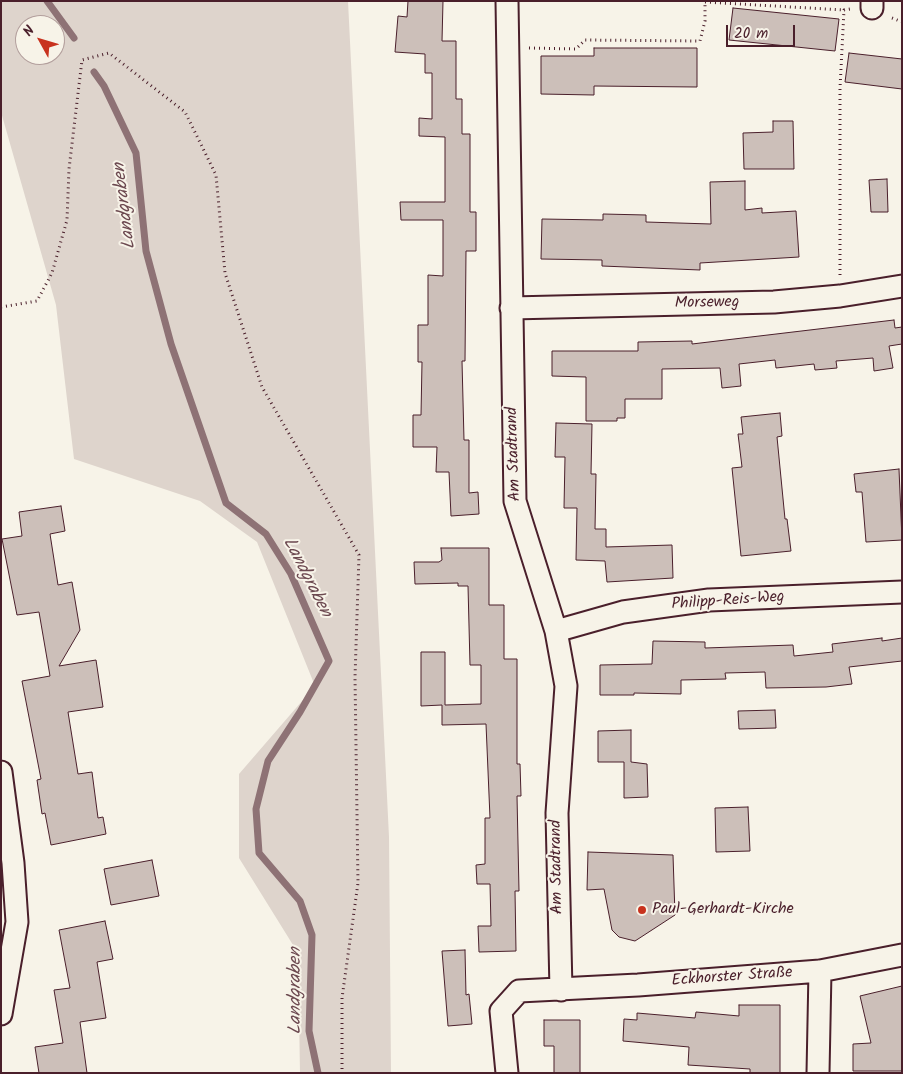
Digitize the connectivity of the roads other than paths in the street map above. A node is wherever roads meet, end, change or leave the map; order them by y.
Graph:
1 (508, 1) edge
2 (902, 286) edge
3 (511, 308) junction
4 (902, 592) edge
5 (556, 631) junction
6 (1, 772) edge
7 (9, 923) edge
8 (902, 954) edge
9 (820, 971) junction
10 (561, 990) junction
11 (1, 1014) edge
12 (507, 1073) edge
13 (818, 1073) edge

1 - 3 street, Am Stadtrand
2 - 3 street, Morseweg
3 - 5 street, Am Stadtrand
4 - 5 street, Philipp-Reis-Weg
5 - 10 street, Am Stadtrand
6 - 7 street
7 - 11 street
8 - 9 street, Eckhorster Straße
9 - 10 street, Eckhorster Straße
9 - 13 street
10 - 12 street, Eckhorster Straße

